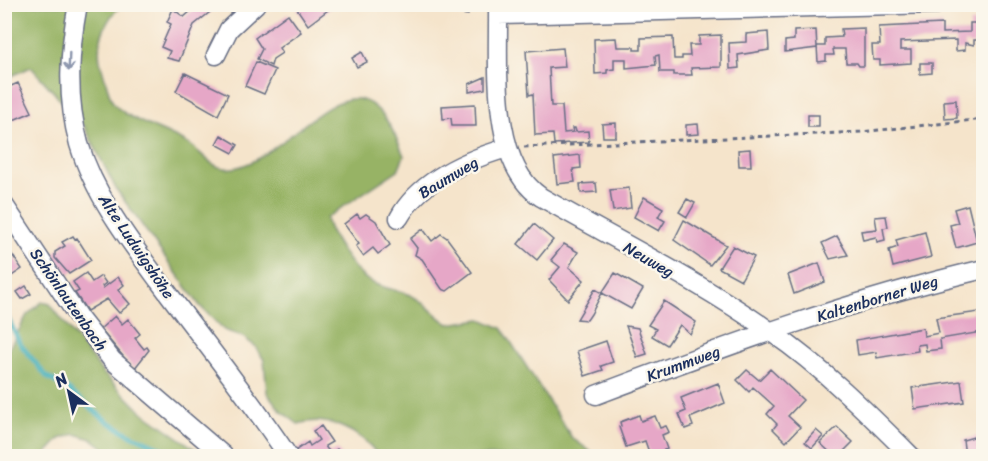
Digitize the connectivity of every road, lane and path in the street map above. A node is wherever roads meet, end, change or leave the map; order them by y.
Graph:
1 (78, 4) edge
2 (256, 4) edge
3 (937, 4) edge
4 (498, 10) edge
5 (216, 55) dead end
6 (984, 119) edge
7 (507, 148) junction
8 (4, 205) edge
9 (399, 218) dead end
10 (984, 269) edge
11 (771, 332) junction
12 (596, 395) dead end
13 (224, 456) edge
14 (288, 456) edge
15 (911, 456) edge

1 -> 14 street, Alte Ludwigshöhe
2 - 5 street
3 - 4 street
4 - 7 street, Neuweg
6 - 7 path
7 - 9 street, Baumweg
7 - 11 street, Neuweg
8 - 13 street, Schönlautenbach
10 - 11 street, Kaltenborner Weg
11 - 12 street, Krummweg
11 - 15 street, Neuweg

